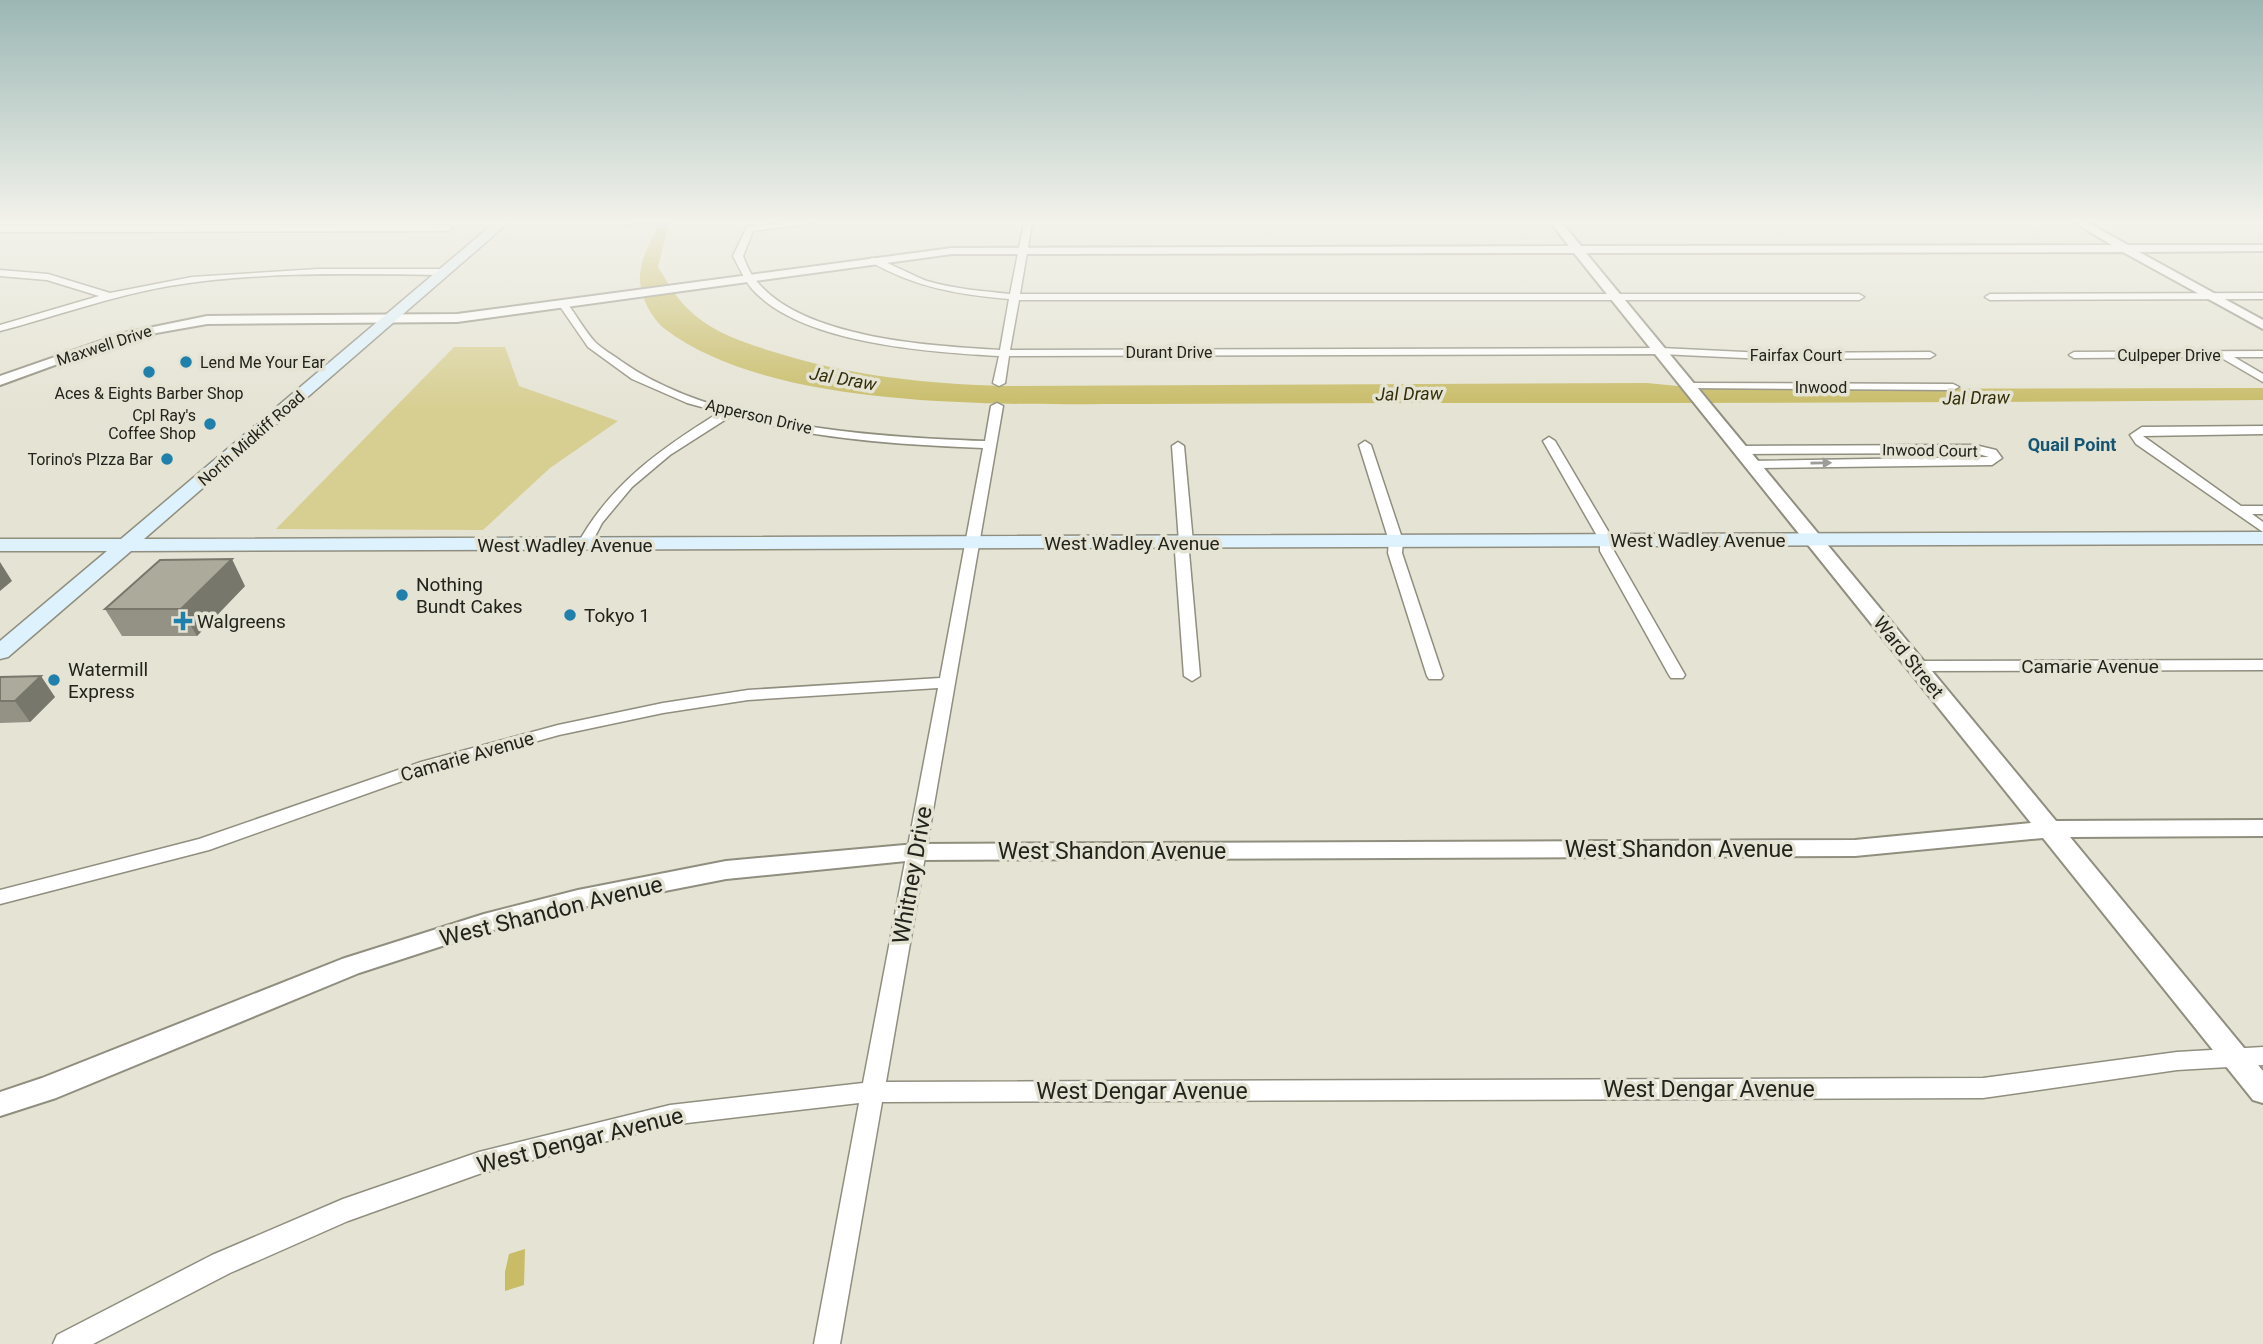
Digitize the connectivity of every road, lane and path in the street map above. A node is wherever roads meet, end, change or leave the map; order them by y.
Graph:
1 (76, 286) edge
2 (162, 286) edge
3 (429, 286) edge
4 (697, 286) edge
5 (755, 286) edge
6 (933, 286) edge
7 (1018, 286) edge
8 (1608, 286) edge
9 (2193, 286) edge
10 (1616, 295) junction
11 (109, 296) junction
12 (1859, 296) dead end
13 (1990, 296) dead end
14 (2212, 296) junction
15 (2263, 296) edge
16 (1016, 297) junction
17 (564, 304) junction
18 (388, 320) junction
19 (2263, 325) edge
20 (0, 328) edge
21 (1661, 351) junction
22 (1006, 353) junction
23 (2221, 354) junction
24 (2263, 354) edge
25 (1930, 355) dead end
26 (2074, 355) dead end
27 (2263, 379) edge
28 (0, 381) edge
29 (999, 383) dead end
30 (1690, 386) junction
31 (1953, 387) dead end
32 (997, 406) dead end
33 (729, 412) junction
34 (2263, 430) edge
35 (1549, 441) dead end
36 (991, 445) junction
37 (1364, 445) dead end
38 (1178, 446) dead end
39 (1747, 457) junction
40 (2238, 510) junction
41 (2263, 510) edge
42 (2263, 528) edge
43 (2263, 538) edge
44 (1814, 540) junction
45 (1396, 541) junction
46 (1607, 541) junction
47 (1186, 542) junction
48 (973, 544) junction
49 (0, 545) edge
50 (127, 545) junction
51 (583, 545) junction
52 (0, 652) edge
53 (1917, 666) junction
54 (2263, 666) edge
55 (1678, 675) dead end
56 (1192, 676) dead end
57 (1435, 676) dead end
58 (947, 682) junction
59 (2263, 828) edge
60 (2049, 829) junction
61 (916, 852) junction
62 (0, 897) edge
63 (2235, 1056) junction
64 (2263, 1056) edge
65 (2263, 1091) edge
66 (873, 1092) junction
67 (0, 1104) edge
68 (66, 1344) edge
69 (827, 1344) edge

1 - 11 street
2 - 11 street
3 - 18 main road, North Midkiff Road
4 - 17 street, Maxwell Drive
5 - 22 street, Durant Drive
6 - 16 street
7 - 16 street
8 - 10 street, Ward Street
9 - 14 street
10 - 12 street
10 - 16 street
10 - 21 street, Ward Street
11 - 20 street
13 - 14 street
14 - 15 street
14 - 19 street
16 - 22 street
17 - 18 street, Maxwell Drive
17 - 33 street, Apperson Drive
18 - 28 street, Maxwell Drive
18 - 50 main road, North Midkiff Road
21 - 22 street, Durant Drive
21 - 25 street, Fairfax Court
21 - 30 street, Ward Street
22 - 29 street
23 - 24 street, Culpeper Drive
23 - 26 street, Culpeper Drive
23 - 27 street
30 - 31 street, Inwood
30 - 39 street, Ward Street
32 - 36 street, Whitney Drive
33 - 36 street, Apperson Drive
33 - 51 street
34 - 40 street
35 - 46 street
36 - 48 street, Whitney Drive
37 - 45 street
38 - 47 street
39 -> 39 street, Inwood Court
39 - 44 street, Ward Street
40 - 41 street
40 - 42 street
43 - 44 main road, West Wadley Avenue
44 - 46 main road, West Wadley Avenue
44 - 53 street, Ward Street
45 - 46 main road, West Wadley Avenue
45 - 47 main road, West Wadley Avenue
45 - 57 street
46 - 55 street
47 - 48 main road, West Wadley Avenue
47 - 56 street
48 - 51 main road, West Wadley Avenue
48 - 58 street, Whitney Drive
49 - 50 main road, West Wadley Avenue
50 - 51 main road, West Wadley Avenue
50 - 52 main road, North Midkiff Road
53 - 54 street, Camarie Avenue
53 - 60 street, Ward Street
58 - 61 street, Whitney Drive
58 - 62 street, Camarie Avenue
59 - 60 street, West Shandon Avenue
60 - 61 street, West Shandon Avenue
60 - 63 street, Ward Street
61 - 66 street, Whitney Drive
61 - 67 street, West Shandon Avenue
63 - 64 street, West Dengar Avenue
63 - 65 street, Ward Street
63 - 66 street, West Dengar Avenue
66 - 68 street, West Dengar Avenue
66 - 69 street, Whitney Drive

